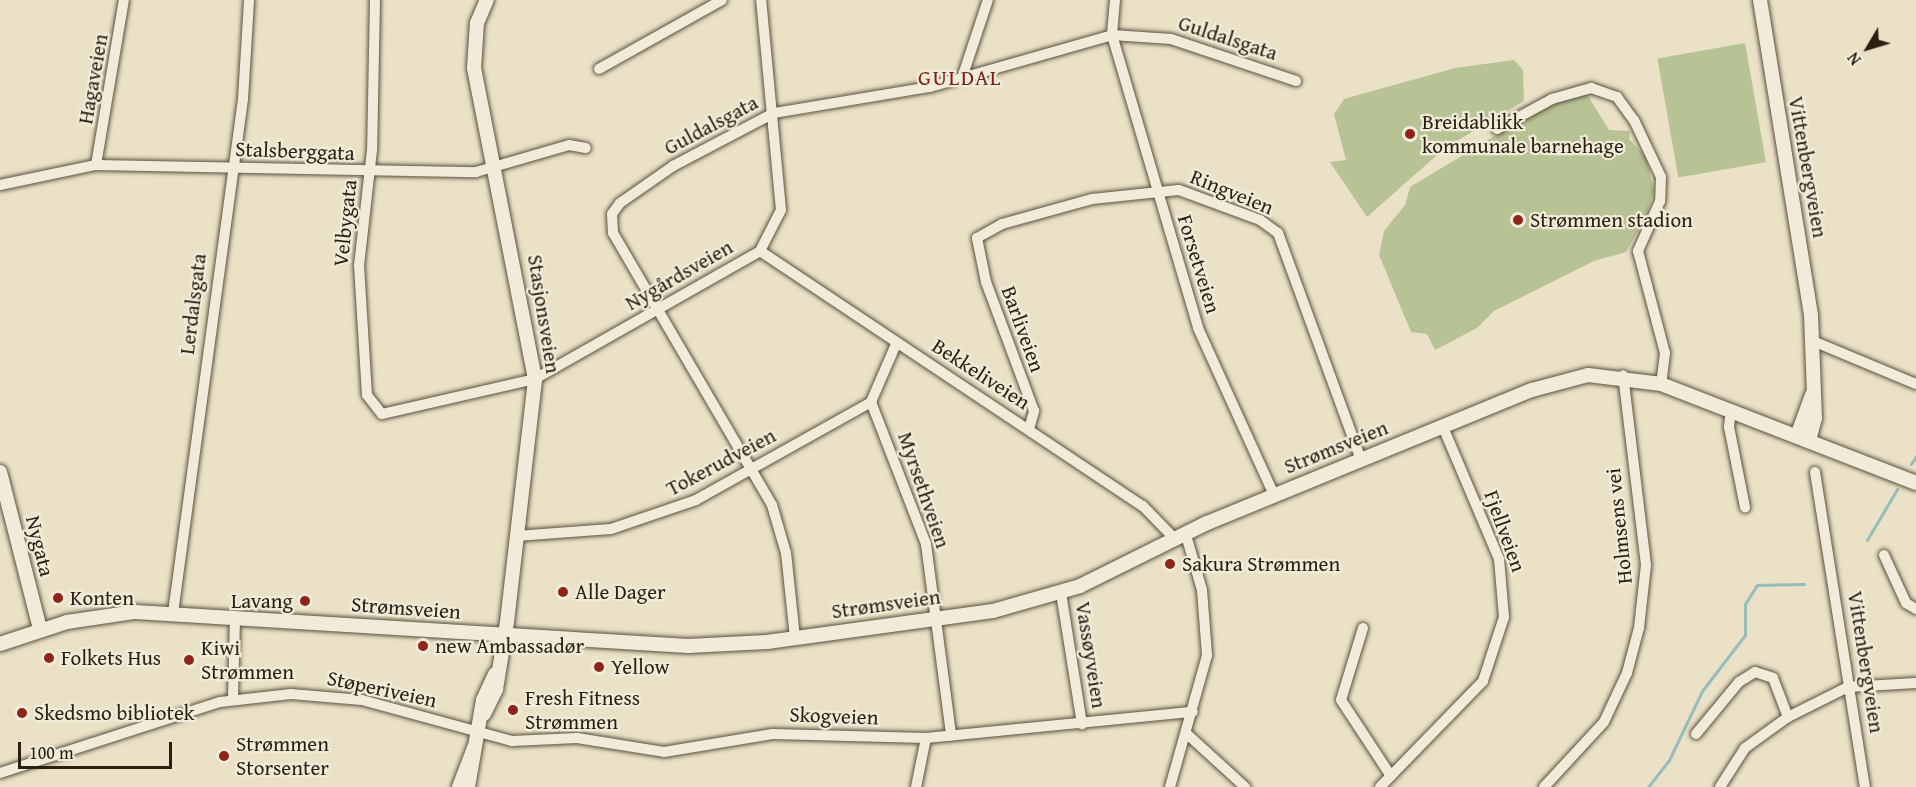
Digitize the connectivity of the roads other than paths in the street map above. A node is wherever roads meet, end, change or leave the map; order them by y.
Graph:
1 (124, 0) edge
2 (249, 0) edge
3 (375, 0) edge
4 (487, 0) edge
5 (722, 0) edge
6 (761, 0) edge
7 (988, 0) edge
8 (1115, 0) edge
9 (1760, 0) edge
10 (1112, 35) junction
11 (600, 69) dead end
12 (962, 78) junction
13 (1296, 81) dead end
14 (774, 113) junction
15 (1497, 129) dead end
16 (586, 148) dead end
17 (96, 165) junction
18 (231, 169) junction
19 (494, 169) junction
20 (369, 173) junction
21 (0, 186) edge
22 (1156, 189) junction
23 (975, 242) joint
24 (760, 251) junction
25 (658, 309) junction
26 (1813, 341) junction
27 (897, 342) junction
28 (1623, 375) junction
29 (535, 379) junction
30 (1661, 384) junction
31 (1916, 384) edge
32 (871, 402) junction
33 (1731, 410) junction
34 (375, 412) joint
35 (1443, 427) junction
36 (1029, 429) junction
37 (1803, 438) junction
38 (1361, 460) junction
39 (753, 468) junction
40 (0, 472) edge
41 (1815, 472) dead end
42 (1916, 483) edge
43 (1274, 495) junction
44 (1745, 507) dead end
45 (1179, 535) junction
46 (516, 536) junction
47 (1884, 555) dead end
48 (1061, 593) junction
49 (1916, 609) edge
50 (173, 613) junction
51 (235, 617) junction
52 (936, 618) junction
53 (1363, 628) dead end
54 (40, 629) junction
55 (505, 635) junction
56 (795, 638) junction
57 (0, 644) edge
58 (1916, 683) edge
59 (1848, 687) junction
60 (232, 699) junction
61 (1192, 712) junction
62 (1788, 717) junction
63 (1082, 724) junction
64 (479, 732) junction
65 (1187, 734) junction
66 (1696, 734) dead end
67 (951, 735) junction
68 (926, 738) junction
69 (474, 748) junction
70 (0, 772) edge
71 (1390, 776) junction
72 (459, 787) edge
73 (468, 787) edge
74 (916, 787) edge
75 (1170, 787) edge
76 (1245, 787) edge
77 (1380, 787) edge
78 (1544, 787) edge
79 (1720, 787) edge
80 (1865, 787) edge

1 - 17 street, Hagaveien
2 - 18 street, Lerdalsgata
3 - 20 street, Velbygata
4 - 19 main road, Stasjonsveien
5 - 11 street
6 - 14 street, Nygårdsveien
7 - 12 street
8 - 10 street, Forsetveien
9 - 26 main road, Vittenbergveien
10 - 12 street, Guldalsgata
10 - 13 street, Guldalsgata
10 - 22 street, Forsetveien
12 - 14 street, Guldalsgata
14 - 24 street, Nygårdsveien
14 - 25 street, Guldalsgata
15 - 30 street
16 - 19 street, Stalsberggata
17 - 18 street, Stalsberggata
17 - 21 street, Stalsberggata
18 - 20 street, Stalsberggata
18 - 50 street, Lerdalsgata
19 - 20 street, Stalsberggata
19 - 29 main road, Stasjonsveien
20 - 34 street, Velbygata
22 - 23 street, Ringveien
22 - 38 street, Ringveien
22 - 43 street, Forsetveien
23 - 36 street, Barliveien
24 - 25 street, Nygårdsveien
24 - 27 street, Bekkeliveien
25 - 29 street, Nygårdsveien
25 - 39 street, Guldalsgata
26 - 31 street
26 - 37 main road, Vittenbergveien
27 - 32 street
27 - 36 street, Bekkeliveien
28 - 30 main road, Strømsveien
28 - 35 main road, Strømsveien
28 - 78 street, Holmsens vei
29 - 34 street, Nygårdsveien
29 - 46 main road, Stasjonsveien
30 - 33 main road, Strømsveien
32 - 39 street, Tokerudveien
32 - 52 street, Myrsethveien
33 - 37 main road, Strømsveien
33 - 44 street
35 - 38 main road, Strømsveien
35 - 71 street, Fjellveien
36 - 45 street, Bekkeliveien
37 - 42 main road, Strømsveien
38 - 43 main road, Strømsveien
39 - 46 street, Tokerudveien
39 - 56 street, Guldalsgata
40 - 54 main road, Nygata
41 - 59 street, Vittenbergveien
43 - 45 main road, Strømsveien
45 - 48 main road, Strømsveien
45 - 61 street
46 - 55 main road, Stasjonsveien
47 - 49 street
48 - 52 main road, Strømsveien
48 - 63 street, Vassøyveien
50 - 51 main road, Strømsveien
50 - 54 main road, Strømsveien
51 - 55 main road, Strømsveien
51 - 60 street
52 - 56 main road, Strømsveien
52 - 67 street, Myrsethveien
53 - 71 street
54 - 57 main road, Strømsveien
55 - 56 main road, Strømsveien
55 - 64 main road, Stasjonsveien
58 - 59 street
59 - 62 street
59 - 80 street, Vittenbergveien
60 - 64 street, Støperiveien
60 - 70 street, Støperiveien
61 - 63 street, Skogveien
61 - 65 street
62 - 66 street
62 - 79 street
63 - 67 street, Skogveien
64 - 68 street, Skogveien
64 - 69 main road, Stasjonsveien
65 - 75 street
65 - 76 street
67 - 68 street, Skogveien
68 - 74 street
69 - 72 main road, Stasjonsveien
69 - 73 main road, Stasjonsveien
71 - 77 street, Fjellveien

